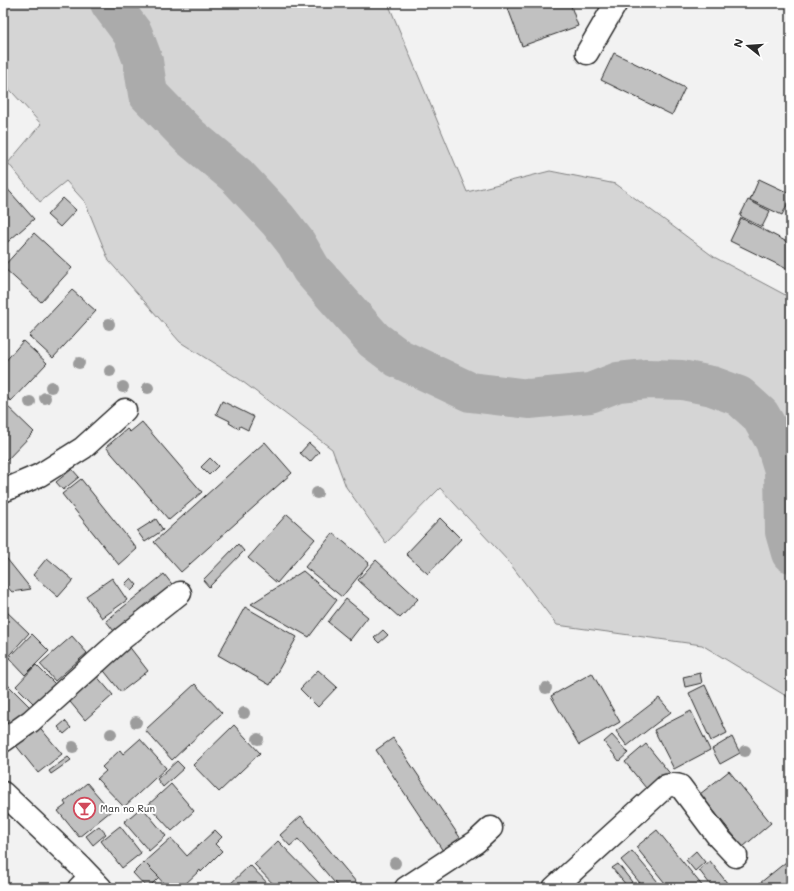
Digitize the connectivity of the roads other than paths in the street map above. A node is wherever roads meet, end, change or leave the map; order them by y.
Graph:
1 (616, 3) edge
2 (587, 53) dead end
3 (125, 410) dead end
4 (3, 491) edge
5 (180, 593) dead end
6 (3, 741) edge
7 (3, 793) edge
8 (491, 828) dead end
9 (736, 856) dead end
10 (90, 884) edge
11 (406, 888) edge
12 (554, 888) edge

1 - 2 street
3 - 4 street
5 - 6 street
7 - 10 street
8 - 11 street
9 - 12 street

